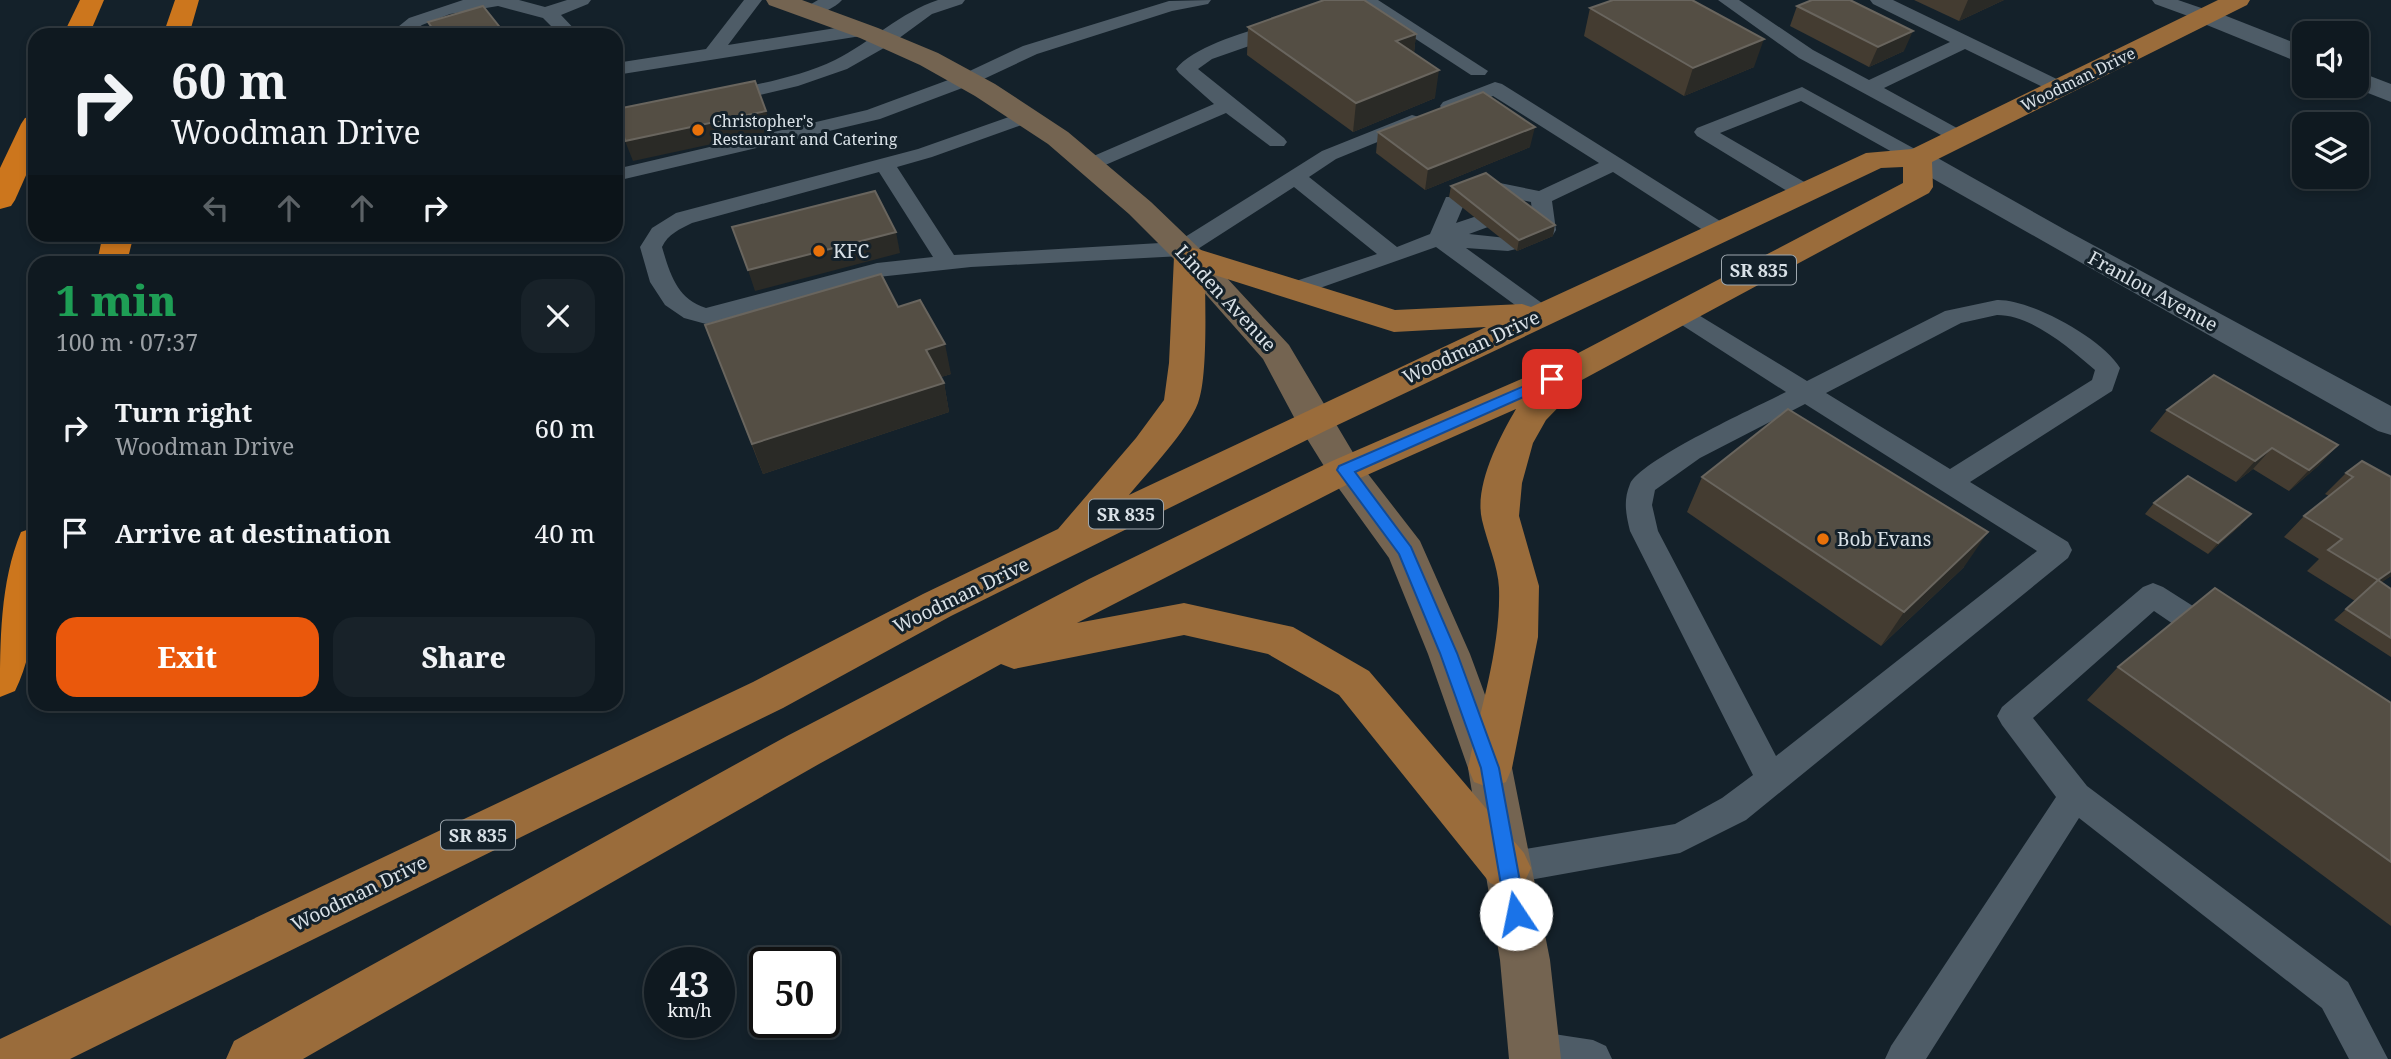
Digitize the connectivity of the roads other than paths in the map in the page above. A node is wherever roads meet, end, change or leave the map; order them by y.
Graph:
1 (92, 0) edge
2 (187, 0) edge
3 (582, 0) edge
4 (753, 0) edge
5 (778, 0) edge
6 (833, 0) edge
7 (956, 0) edge
8 (1202, 0) edge
9 (1727, 0) edge
10 (1879, 0) edge
11 (2161, 0) edge
12 (2238, 0) edge
13 (1359, 2) edge
14 (808, 11) junction
15 (550, 13) junction
16 (2206, 16) junction
17 (1297, 23) edge
18 (79, 28) edge
19 (178, 28) edge
20 (407, 28) edge
21 (564, 28) edge
22 (873, 35) junction
23 (1965, 42) junction
24 (713, 52) junction
25 (2292, 52) edge
26 (623, 68) edge
27 (1478, 71) dead end
28 (966, 80) junction
29 (2369, 84) edge
30 (1868, 88) junction
31 (2060, 88) junction
32 (2391, 94) edge
33 (697, 104) edge
34 (1228, 105) junction
35 (1027, 117) junction
36 (1959, 138) junction
37 (28, 139) edge
38 (1277, 142) dead end
39 (1917, 158) junction
40 (885, 164) junction
41 (1614, 164) junction
42 (1089, 165) junction
43 (623, 173) edge
44 (1296, 178) junction
45 (1490, 187) edge
46 (1805, 192) junction
47 (1541, 198) junction
48 (0, 200) edge
49 (1454, 202) edge
50 (1517, 209) edge
51 (1480, 222) edge
52 (1545, 230) edge
53 (1720, 231) junction
54 (1439, 239) junction
55 (1508, 244) edge
56 (1186, 253) junction
57 (1394, 256) junction
58 (947, 263) junction
59 (1292, 290) junction
60 (1679, 313) junction
61 (1542, 314) junction
62 (1575, 369) junction
63 (1807, 394) junction
64 (1314, 421) junction
65 (2391, 422) edge
66 (1345, 470) junction
67 (1950, 482) junction
68 (1066, 543) junction
69 (28, 569) edge
70 (2244, 656) edge
71 (977, 659) junction
72 (0, 679) edge
73 (1490, 768) junction
74 (1772, 780) junction
75 (2075, 796) junction
76 (1507, 868) junction
77 (1535, 1054) edge
78 (14, 1059) edge
79 (252, 1059) edge
80 (1593, 1059) edge
81 (1904, 1059) edge
82 (2369, 1059) edge

1 - 18 highway
2 - 19 highway
3 - 15 lane
4 - 24 lane
5 - 14 main road, Linden Avenue
6 - 14 lane
7 - 22 lane
8 - 28 lane
9 - 30 lane
10 - 23 lane
11 - 16 lane
12 - 16 main road, Woodman Drive / SR 835
13 - 27 lane
14 - 22 main road, Linden Avenue
15 - 20 lane
15 - 21 lane
16 - 25 street
16 - 31 main road, Woodman Drive / SR 835
17 - 34 lane
22 - 24 lane
22 - 28 main road, Linden Avenue
22 - 33 lane
23 - 30 lane
23 - 31 lane
24 - 26 lane
28 - 35 main road, Linden Avenue
28 - 43 lane
29 - 32 street
30 - 36 lane
31 - 36 main road, Woodman Drive / SR 835
34 - 38 lane
34 - 42 lane
35 - 40 lane
35 - 42 main road, Linden Avenue
36 - 39 main road, Woodman Drive / SR 835
37 - 48 highway
39 - 46 main road, Woodman Drive / SR 835
39 - 46 lane
39 - 60 main road, SR 835
39 - 65 street, Franlou Avenue
40 - 58 lane
40 - 58 lane
41 - 44 lane
41 - 47 lane
41 - 53 lane
42 - 56 main road, Linden Avenue
44 - 56 lane
44 - 57 lane
45 - 47 lane
46 - 53 main road, Woodman Drive / SR 835
47 - 50 lane
47 - 52 lane
49 - 54 lane
51 - 54 lane
53 - 61 main road, Woodman Drive / SR 835
54 - 55 lane
54 - 57 lane
54 - 61 lane
56 - 58 lane
56 - 59 main road
56 - 64 main road, Linden Avenue
56 - 68 main road
57 - 59 lane
59 - 61 main road
60 - 62 main road, SR 835
60 - 63 lane
61 - 64 main road, Woodman Drive / SR 835
62 - 66 main road, SR 835
62 - 73 main road
63 - 67 lane
63 - 67 lane
63 - 74 lane
64 - 66 main road, Linden Avenue
64 - 68 main road, Woodman Drive / SR 835
66 - 71 main road, SR 835
66 - 73 main road, Linden Avenue
67 - 74 lane
68 - 78 main road, Woodman Drive / SR 835
69 - 72 highway
70 - 75 lane
71 - 76 main road
71 - 79 main road, SR 835
73 - 76 main road, Linden Avenue
74 - 76 lane
75 - 81 lane
75 - 82 lane
76 - 77 main road, Linden Avenue
77 - 80 lane

